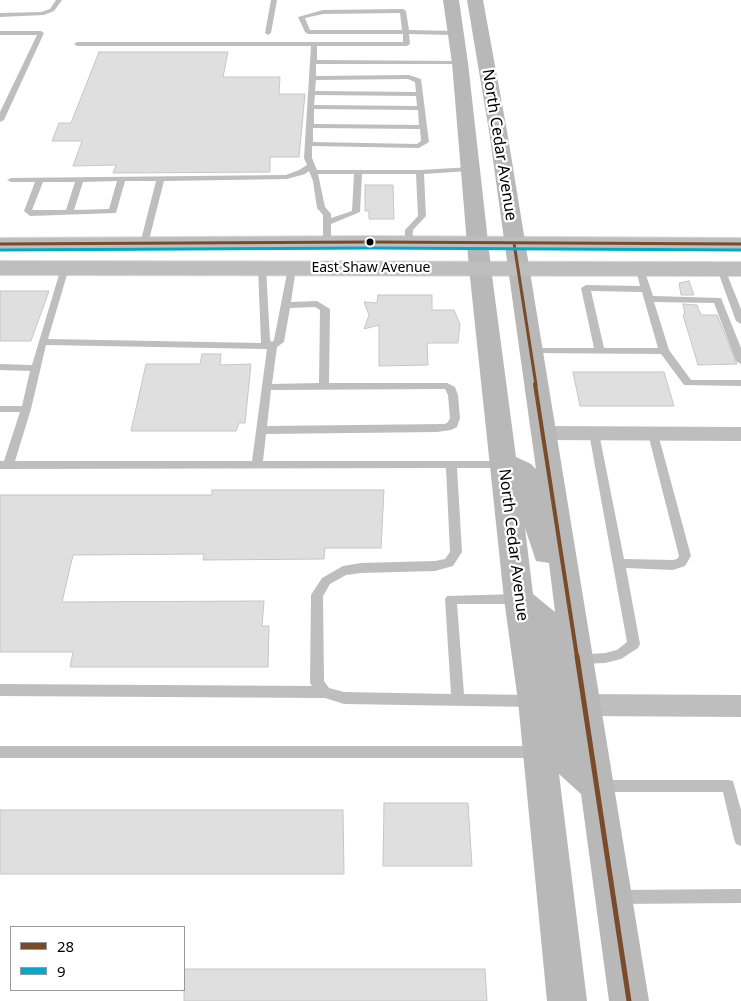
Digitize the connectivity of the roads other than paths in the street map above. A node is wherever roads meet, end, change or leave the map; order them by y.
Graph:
1 (60, 0) edge
2 (274, 0) edge
3 (451, 0) edge
4 (475, 0) edge
5 (0, 15) edge
6 (268, 32) dead end
7 (406, 32) junction
8 (0, 33) edge
9 (455, 33) junction
10 (77, 44) dead end
11 (314, 44) junction
12 (484, 56) junction
13 (314, 62) junction
14 (460, 63) junction
15 (312, 78) junction
16 (312, 94) junction
17 (420, 94) junction
18 (311, 107) junction
19 (421, 108) junction
20 (0, 120) edge
21 (310, 126) junction
22 (423, 127) junction
23 (498, 131) junction
24 (309, 144) junction
25 (312, 168) junction
26 (470, 169) junction
27 (358, 172) junction
28 (420, 172) junction
29 (122, 179) junction
30 (160, 179) junction
31 (11, 180) dead end
32 (40, 180) junction
33 (80, 180) junction
34 (69, 213) junction
35 (327, 233) junction
36 (409, 242) junction
37 (477, 242) junction
38 (0, 244) edge
39 (144, 244) junction
40 (741, 244) edge
41 (516, 255) junction
42 (0, 268) edge
43 (65, 268) junction
44 (262, 268) junction
45 (292, 268) junction
46 (480, 268) junction
47 (731, 269) edge
48 (643, 279) junction
49 (649, 300) junction
50 (285, 305) junction
51 (741, 321) edge
52 (42, 342) junction
53 (272, 346) junction
54 (531, 351) junction
55 (600, 351) junction
56 (664, 351) junction
57 (741, 361) edge
58 (0, 368) edge
59 (37, 368) junction
60 (741, 383) edge
61 (266, 387) junction
62 (324, 387) junction
63 (0, 410) edge
64 (26, 410) junction
65 (261, 430) junction
66 (543, 434) junction
67 (594, 434) junction
68 (653, 434) junction
69 (741, 434) edge
70 (451, 464) junction
71 (503, 464) junction
72 (4, 465) edge
73 (257, 465) junction
74 (619, 563) junction
75 (519, 599) junction
76 (573, 630) junction
77 (577, 659) junction
78 (0, 690) edge
79 (325, 692) junction
80 (458, 700) junction
81 (534, 701) junction
82 (584, 705) junction
83 (741, 706) edge
84 (0, 752) edge
85 (538, 752) junction
86 (596, 786) junction
87 (741, 839) edge
88 (741, 896) edge
89 (613, 897) junction
90 (568, 1001) edge
91 (629, 1001) edge

1 - 5 lane
2 - 6 lane
3 - 9 main road, North Cedar Avenue
4 - 12 main road, North Cedar Avenue
7 - 7 lane
7 - 9 lane
7 - 11 lane
8 - 20 lane
9 - 12 main road
9 - 14 main road, North Cedar Avenue
10 - 11 lane
11 - 13 lane
12 - 23 main road, North Cedar Avenue
13 - 14 lane
13 - 15 lane
14 - 23 main road
14 - 26 main road, North Cedar Avenue
15 - 16 lane
15 - 17 lane
16 - 17 lane
16 - 18 lane
17 - 19 lane
18 - 19 lane
18 - 21 lane
19 - 22 lane
21 - 22 lane
21 - 24 lane
22 - 24 lane
23 - 41 main road, North Cedar Avenue
24 - 25 lane
25 - 27 lane
25 - 30 lane
25 - 35 lane
26 - 28 lane
26 - 37 main road, North Cedar Avenue
27 - 28 lane
27 - 35 lane
28 - 36 lane
29 - 30 lane
29 - 33 lane
29 - 34 lane
30 - 39 lane
31 - 32 lane
32 - 33 lane
32 - 34 lane
33 - 34 lane
35 - 36 main road, East Shaw Avenue
35 - 39 main road, East Shaw Avenue
36 - 37 main road, East Shaw Avenue
37 - 41 main road, East Shaw Avenue
37 - 46 main road, North Cedar Avenue
38 - 39 main road, East Shaw Avenue
40 - 41 main road, East Shaw Avenue
41 - 46 main road, East Shaw Avenue
41 - 48 main road, East Shaw Avenue
41 - 54 main road, North Cedar Avenue
42 - 43 main road, East Shaw Avenue
43 - 44 main road, East Shaw Avenue
43 - 52 lane
44 - 45 main road, East Shaw Avenue
44 - 53 lane
45 - 46 main road, East Shaw Avenue
45 - 50 lane
46 - 71 main road, North Cedar Avenue
47 - 48 main road, East Shaw Avenue
47 - 51 lane
48 - 49 lane
48 - 55 lane
49 - 56 lane
49 - 57 lane
50 - 53 lane
50 - 62 lane
52 - 53 lane
52 - 59 lane
53 - 61 lane
54 - 55 lane
54 - 66 main road, North Cedar Avenue
55 - 56 lane
56 - 60 lane
58 - 59 lane
59 - 64 lane
61 - 62 lane
61 - 65 lane
62 - 65 lane
63 - 64 lane
64 - 72 lane
65 - 73 lane
66 - 67 street
66 - 76 main road, North Cedar Avenue
67 - 68 street
67 - 74 lane
68 - 69 street
68 - 74 lane
70 - 71 lane
70 - 73 lane
70 - 79 lane
71 - 75 main road, North Cedar Avenue
71 - 76 main road
72 - 73 lane
74 - 77 lane
75 - 80 lane
75 - 81 main road, North Cedar Avenue
75 - 82 main road
76 - 77 main road, North Cedar Avenue
77 - 82 main road, North Cedar Avenue
78 - 79 lane
79 - 80 lane
80 - 81 lane
81 - 85 main road, North Cedar Avenue
81 - 86 main road
82 - 83 street
82 - 86 main road, North Cedar Avenue
84 - 85 lane
85 - 90 main road, North Cedar Avenue
86 - 87 lane
86 - 89 main road, North Cedar Avenue
88 - 89 lane
89 - 91 main road, North Cedar Avenue

